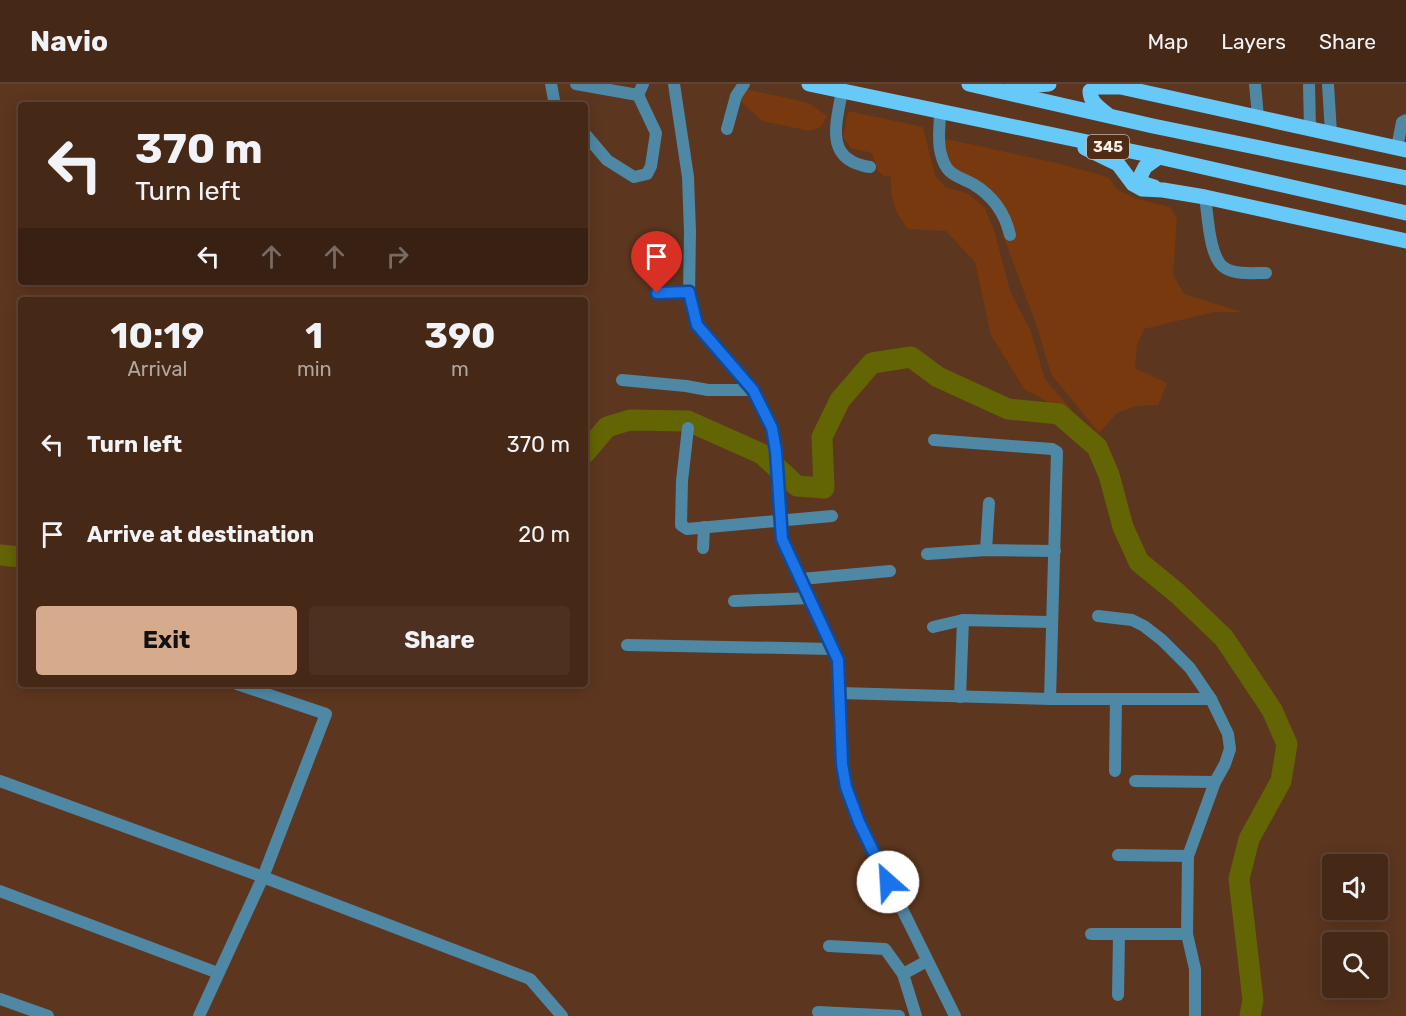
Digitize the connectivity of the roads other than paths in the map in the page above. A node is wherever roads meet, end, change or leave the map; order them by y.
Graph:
1 (551, 84) edge
2 (576, 84) edge
3 (674, 84) edge
4 (744, 84) edge
5 (808, 84) edge
6 (969, 84) edge
7 (1049, 84) edge
8 (1255, 84) edge
9 (1309, 84) edge
10 (1328, 84) edge
11 (1121, 86) edge
12 (987, 88) junction
13 (640, 89) edge
14 (842, 91) junction
15 (554, 102) edge
16 (940, 112) junction
17 (1109, 116) junction
18 (1258, 117) junction
19 (1406, 120) edge
20 (727, 129) dead end
21 (1310, 129) junction
22 (1331, 133) junction
23 (588, 138) edge
24 (1065, 138) junction
25 (1401, 149) edge
26 (1159, 157) junction
27 (870, 167) dead end
28 (1406, 178) edge
29 (1163, 190) junction
30 (1205, 197) junction
31 (1406, 213) edge
32 (1010, 236) dead end
33 (1406, 241) edge
34 (1266, 273) dead end
35 (689, 292) junction
36 (657, 293) dead end
37 (622, 381) dead end
38 (753, 390) junction
39 (688, 428) dead end
40 (934, 440) dead end
41 (989, 503) dead end
42 (832, 516) dead end
43 (781, 520) junction
44 (704, 527) junction
45 (703, 548) dead end
46 (986, 550) junction
47 (1055, 551) junction
48 (927, 554) dead end
49 (890, 571) dead end
50 (801, 579) junction
51 (811, 598) junction
52 (734, 600) dead end
53 (1098, 616) dead end
54 (963, 620) junction
55 (1052, 622) junction
56 (933, 627) dead end
57 (627, 645) dead end
58 (833, 649) junction
59 (246, 687) edge
60 (840, 693) junction
61 (960, 697) junction
62 (1050, 699) junction
63 (1116, 699) junction
64 (1211, 699) junction
65 (1115, 771) dead end
66 (0, 781) edge
67 (1135, 781) dead end
68 (1215, 782) junction
69 (1118, 855) dead end
70 (1188, 856) junction
71 (263, 877) junction
72 (0, 891) edge
73 (1091, 934) dead end
74 (1187, 934) junction
75 (1119, 936) junction
76 (829, 946) dead end
77 (927, 961) junction
78 (218, 973) junction
79 (903, 974) junction
80 (1118, 995) dead end
81 (0, 999) edge
82 (818, 1012) dead end
83 (48, 1016) edge
84 (199, 1016) edge
85 (562, 1016) edge
86 (899, 1016) edge
87 (916, 1016) edge
88 (955, 1016) edge
89 (1195, 1016) edge

1 - 15 street
2 - 13 street
3 - 35 street
4 - 20 street
5 - 14 main road, 345
6 - 12 main road, 345
7 - 12 main road
8 - 18 street
9 - 21 street
10 - 22 street
11 - 17 main road
11 - 18 main road
12 - 17 main road, 345
13 - 23 street
14 - 16 main road, 345
14 - 27 street
16 - 24 main road, 345
16 - 32 street
17 - 28 main road, 345
18 - 21 main road
19 - 25 street
21 - 22 main road
22 - 25 main road
24 - 26 main road, 345
24 - 29 main road
26 - 29 main road
26 - 31 main road, 345
29 - 30 main road
30 - 33 main road
30 - 34 street
35 - 36 street
35 - 38 street
37 - 38 street
38 - 43 street
39 - 44 street
40 - 47 street
41 - 46 street
42 - 43 street
43 - 44 street
43 - 50 street
44 - 45 street
46 - 47 street
46 - 48 street
47 - 55 street
49 - 50 street
50 - 51 street
51 - 52 street
51 - 58 street
53 - 64 street
54 - 55 street
54 - 56 street
54 - 61 street
55 - 62 street
57 - 58 street
58 - 60 street
59 - 71 street
60 - 61 street
60 - 77 street
61 - 62 street
62 - 63 street
63 - 64 street
63 - 65 street
64 - 68 street
66 - 71 street
67 - 68 street
68 - 70 street
69 - 70 street
70 - 74 street
71 - 78 street
71 - 85 street
72 - 78 street
73 - 75 street
74 - 75 street
74 - 89 street
75 - 80 street
76 - 79 street
77 - 79 street
77 - 88 street
78 - 84 street
79 - 87 street
81 - 83 street
82 - 86 street

